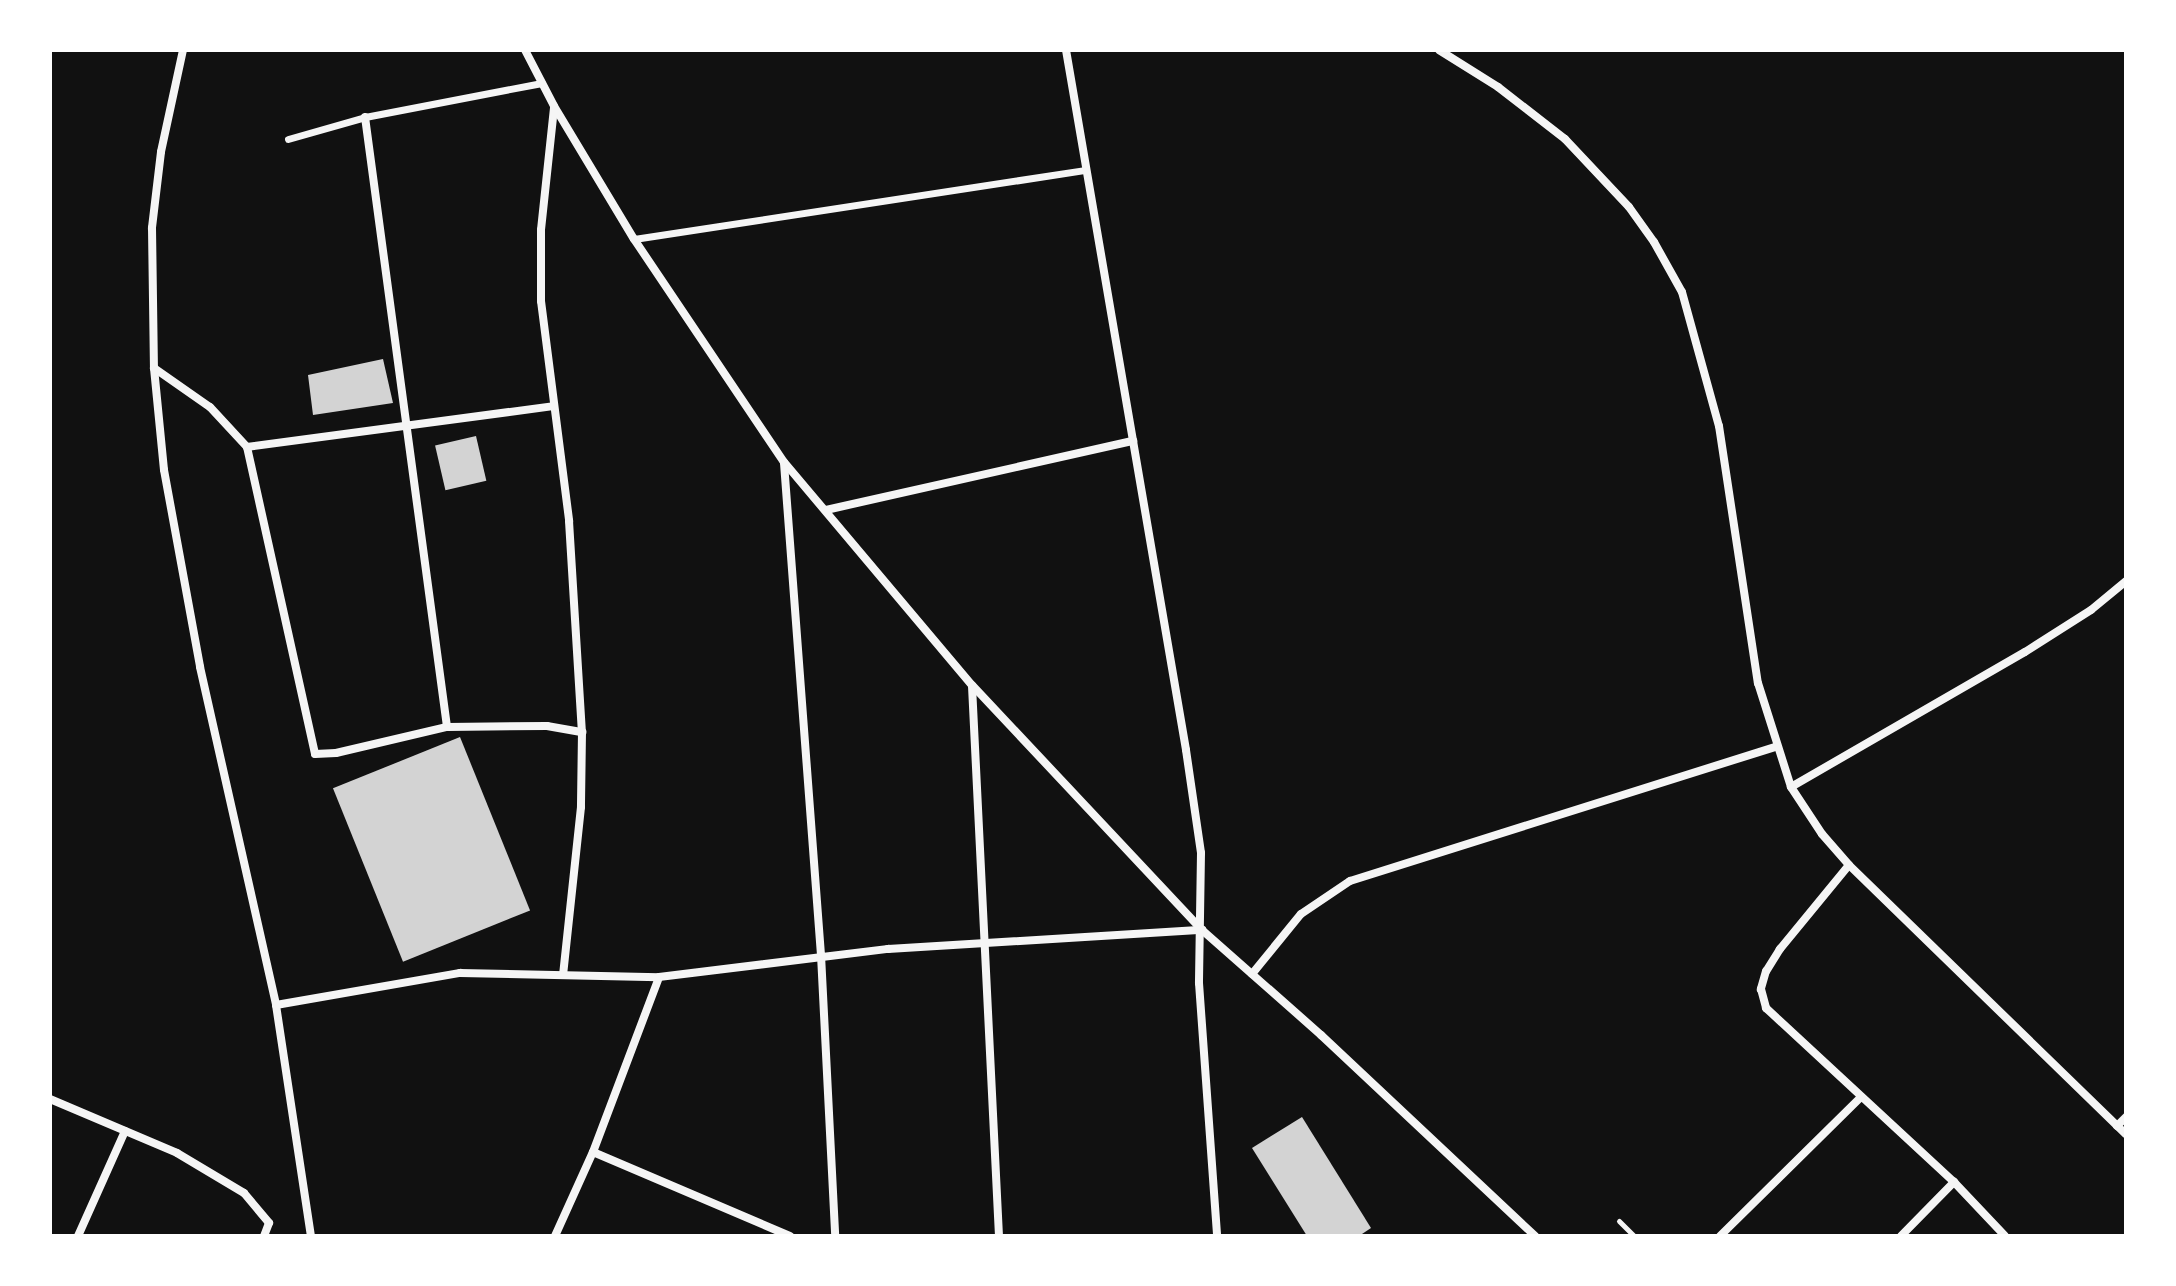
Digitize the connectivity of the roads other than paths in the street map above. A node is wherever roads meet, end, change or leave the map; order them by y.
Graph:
1 (183, 50) edge
2 (525, 50) edge
3 (1066, 50) edge
4 (1439, 50) edge
5 (542, 83) junction
6 (554, 106) junction
7 (365, 117) junction
8 (288, 139) dead end
9 (1086, 170) junction
10 (634, 239) junction
11 (154, 368) junction
12 (553, 406) junction
13 (405, 424) junction
14 (1133, 441) junction
15 (247, 447) junction
16 (784, 462) junction
17 (826, 510) junction
18 (2126, 581) edge
19 (972, 685) junction
20 (447, 727) junction
21 (582, 732) junction
22 (1776, 747) junction
23 (1791, 787) junction
24 (1849, 865) junction
25 (1202, 930) junction
26 (982, 944) junction
27 (821, 955) junction
28 (1252, 974) junction
29 (563, 975) junction
30 (659, 977) junction
31 (276, 1005) junction
32 (1861, 1097) junction
33 (50, 1099) edge
34 (2126, 1117) edge
35 (2117, 1126) junction
36 (125, 1131) junction
37 (2126, 1134) edge
38 (593, 1152) junction
39 (1954, 1182) junction
40 (78, 1236) edge
41 (264, 1236) edge
42 (311, 1236) edge
43 (555, 1236) edge
44 (790, 1236) edge
45 (835, 1236) edge
46 (999, 1236) edge
47 (1217, 1236) edge
48 (1535, 1236) edge
49 (1720, 1236) edge
50 (1901, 1236) edge
51 (2005, 1236) edge

1 - 11 street
2 - 5 street
3 - 9 street
4 - 22 street
5 - 6 street
5 - 7 street
6 - 10 street
6 - 12 street
7 - 8 street
7 - 13 street
9 - 10 street
9 - 14 street
10 - 16 street
11 - 15 street
11 - 31 street
12 - 13 street
12 - 21 street
13 - 15 street
13 - 20 street
14 - 17 street
14 - 25 street
15 - 20 street
16 - 17 street
16 - 27 street
17 - 19 street
18 - 23 street
19 - 25 street
19 - 26 street
20 - 21 street
21 - 29 street
22 - 23 street
22 - 28 street
23 - 24 street
24 - 32 street
24 - 35 street
25 - 26 street
25 - 28 street
25 - 47 street
26 - 27 street
26 - 46 street
27 - 30 street
27 - 45 street
28 - 48 street
29 - 30 street
29 - 31 street
30 - 38 street
31 - 42 street
32 - 39 street
32 - 49 street
33 - 36 street
34 - 35 street
35 - 37 street
36 - 40 street
36 - 41 street
38 - 43 street
38 - 44 street
39 - 50 street
39 - 51 street

